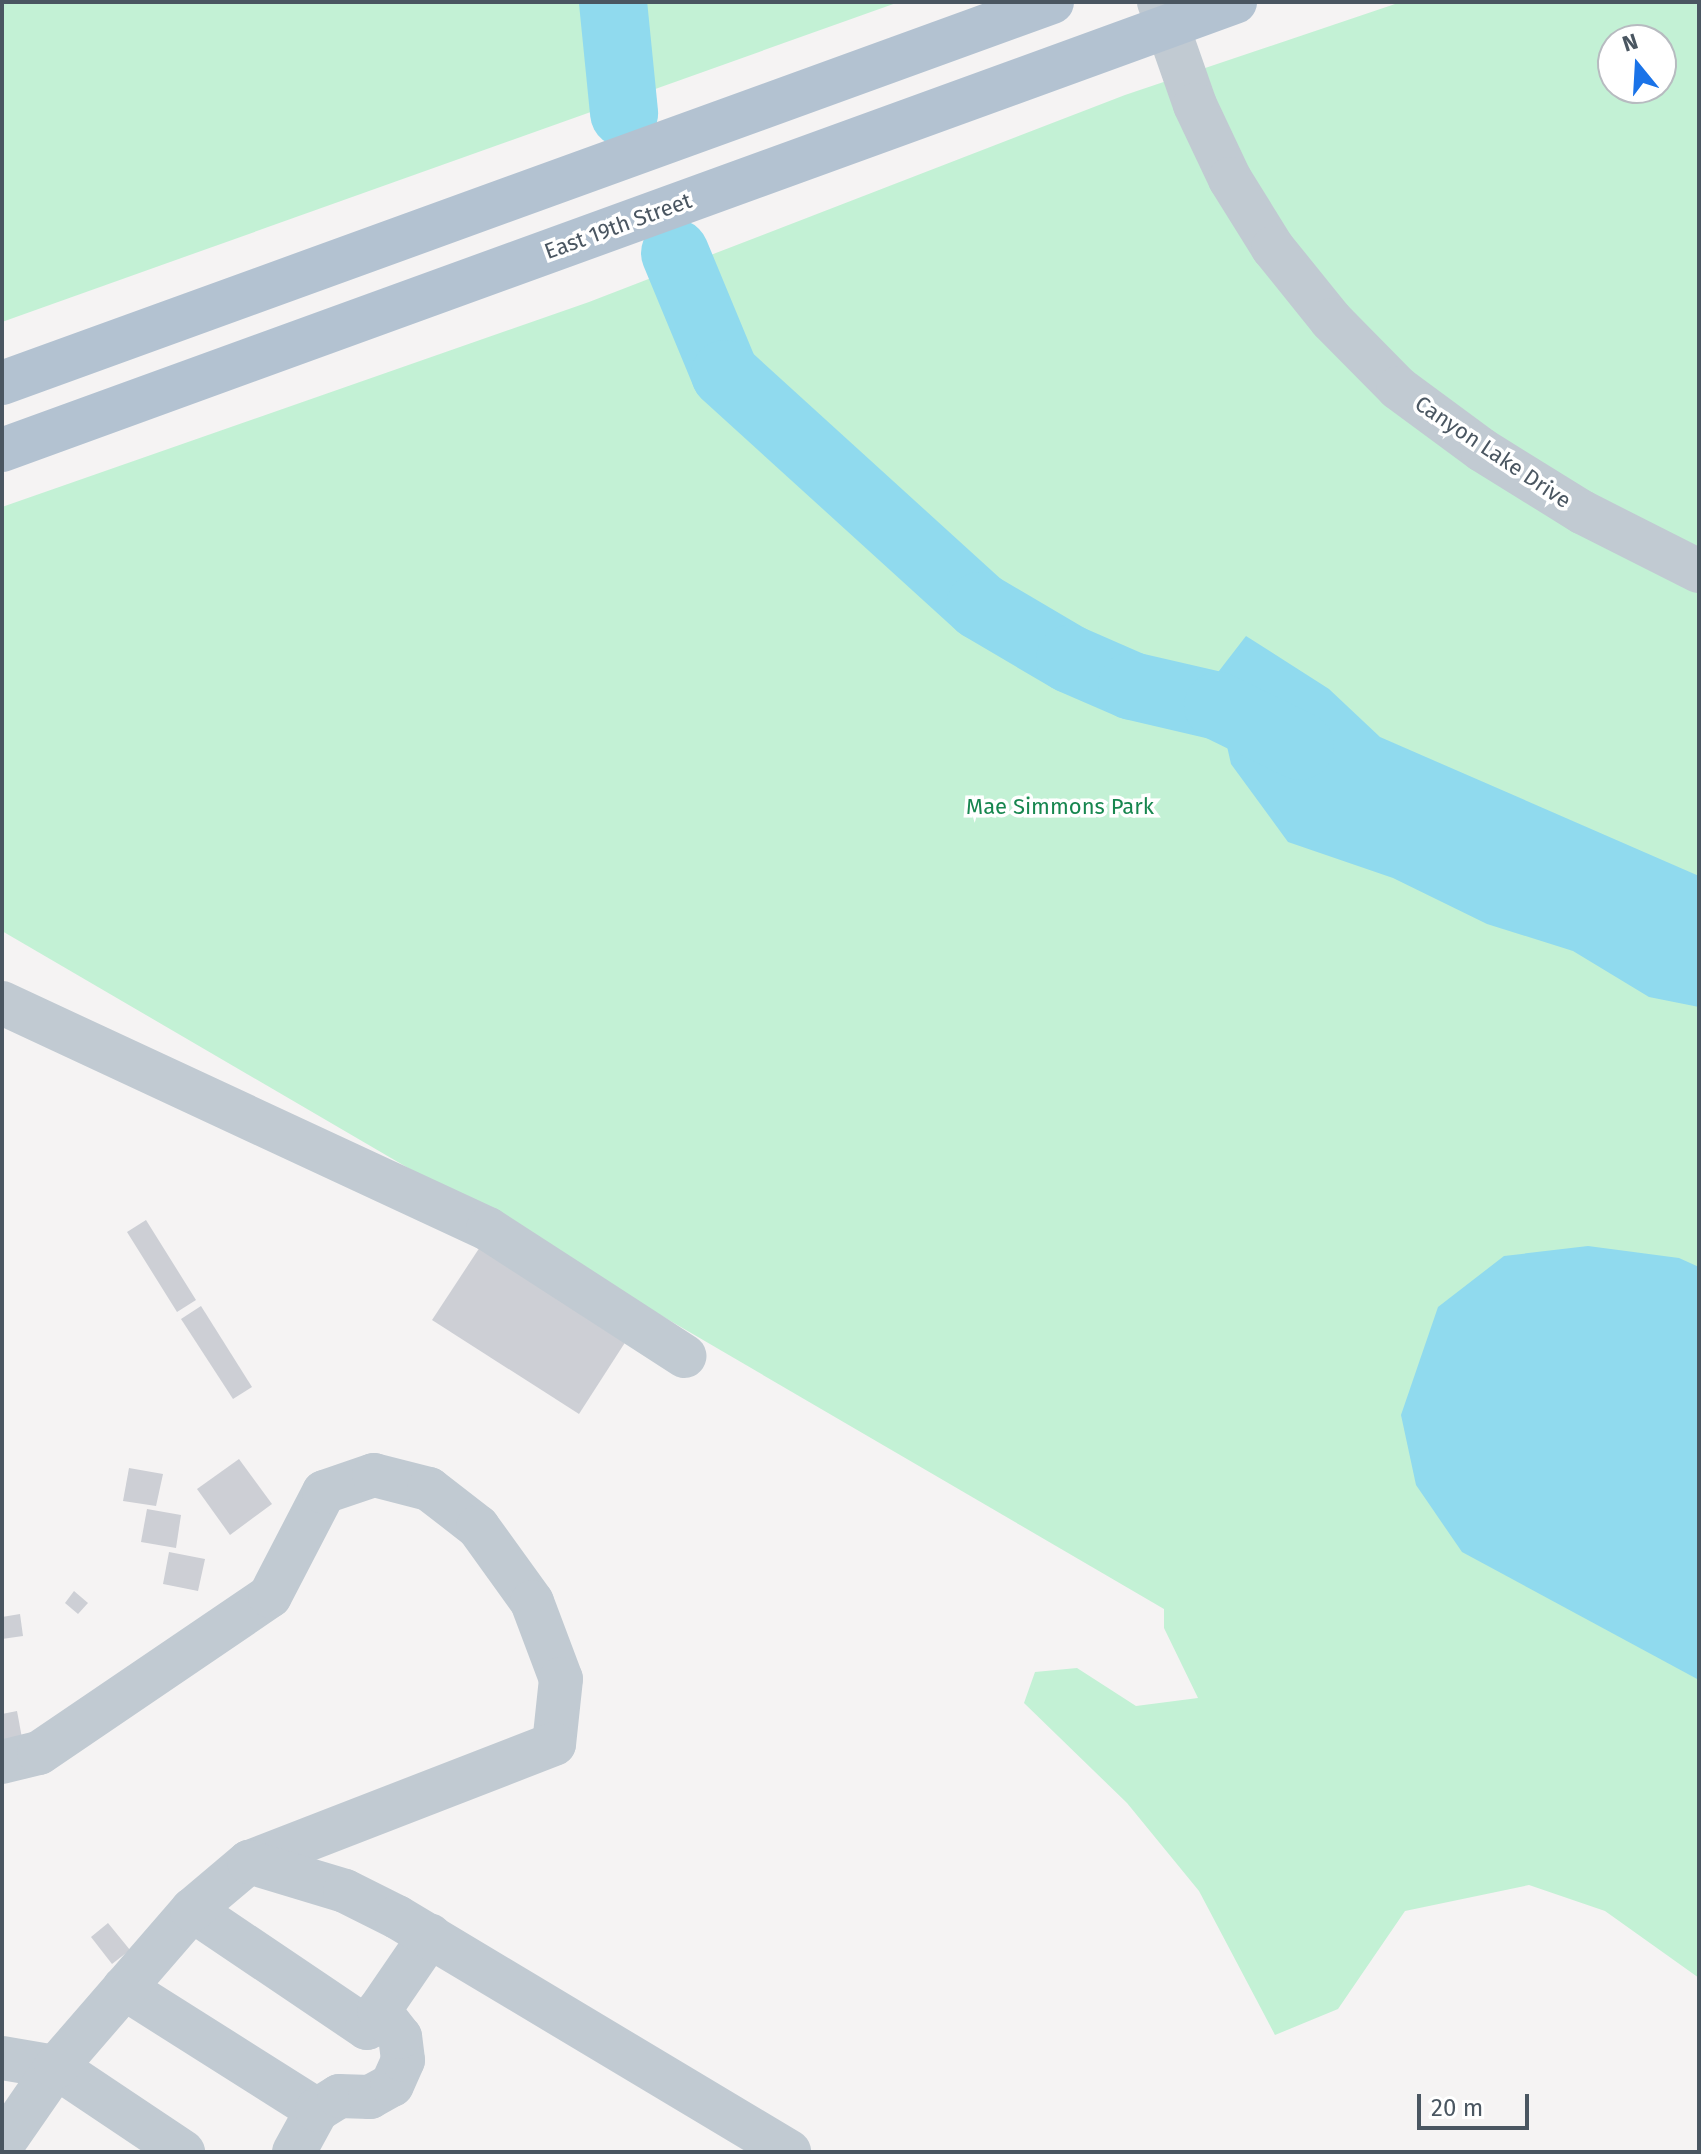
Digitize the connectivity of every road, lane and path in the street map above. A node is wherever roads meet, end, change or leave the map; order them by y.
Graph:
1 (1052, 2) edge
2 (1235, 2) edge
3 (1163, 14) edge
4 (2, 383) edge
5 (2, 450) edge
6 (1699, 571) edge
7 (2, 1003) edge
8 (684, 1356) dead end
9 (2, 1762) edge
10 (249, 1862) junction
11 (192, 1910) junction
12 (430, 1936) junction
13 (124, 1988) junction
14 (379, 2010) junction
15 (2, 2058) edge
16 (56, 2067) junction
17 (317, 2110) junction
18 (2, 2145) edge
19 (183, 2152) edge
20 (294, 2152) edge
21 (789, 2152) edge

1 - 4 main road
2 - 3 main road, East 19th Street
3 - 5 main road, East 19th Street
3 - 6 street, Canyon Lake Drive
7 - 8 street
9 - 10 street
10 - 11 street
10 - 12 street
11 - 13 street
11 - 14 street
12 - 14 street
12 - 21 street
13 - 16 street
13 - 17 street
14 - 17 street
15 - 16 street
16 - 18 street
16 - 19 street
17 - 20 street

